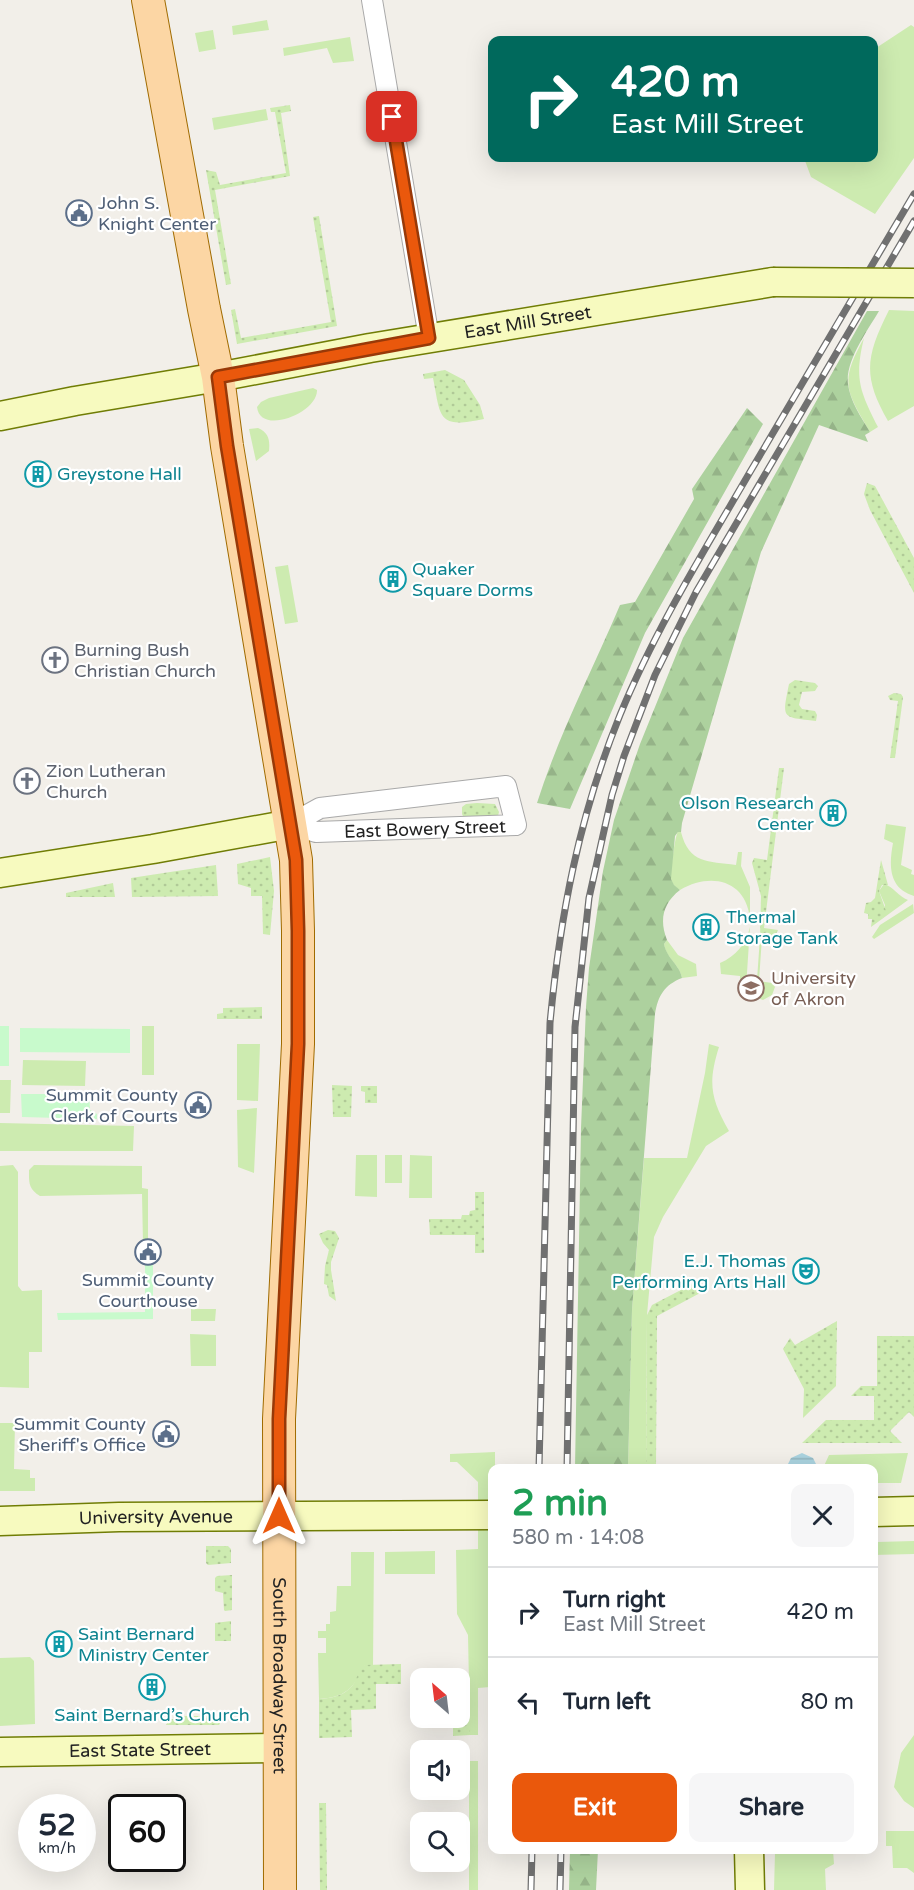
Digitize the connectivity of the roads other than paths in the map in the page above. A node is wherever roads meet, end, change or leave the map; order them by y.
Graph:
1 (148, 0) edge
2 (372, 0) edge
3 (914, 283) edge
4 (429, 338) junction
5 (218, 377) junction
6 (0, 416) edge
7 (291, 824) junction
8 (0, 873) edge
9 (914, 1511) edge
10 (878, 1512) edge
11 (485, 1515) edge
12 (279, 1516) junction
13 (0, 1521) edge
14 (279, 1748) junction
15 (0, 1752) edge
16 (749, 1854) edge
17 (280, 1890) edge
18 (750, 1890) edge

1 - 5 main road, South Broadway Street
2 - 4 street
3 - 4 street, East Mill Street, bridge
4 - 5 street, East Mill Street
5 - 6 street, East Mill Street
5 - 7 main road, South Broadway Street
7 - 7 street, East Bowery Street
7 - 8 street, East Bowery Street
7 - 12 main road, South Broadway Street
9 - 10 street
11 - 12 street, University Avenue
12 - 13 street, University Avenue
12 - 14 main road, South Broadway Street
14 - 15 street, East State Street
14 - 17 main road, South Broadway Street
16 - 18 street

